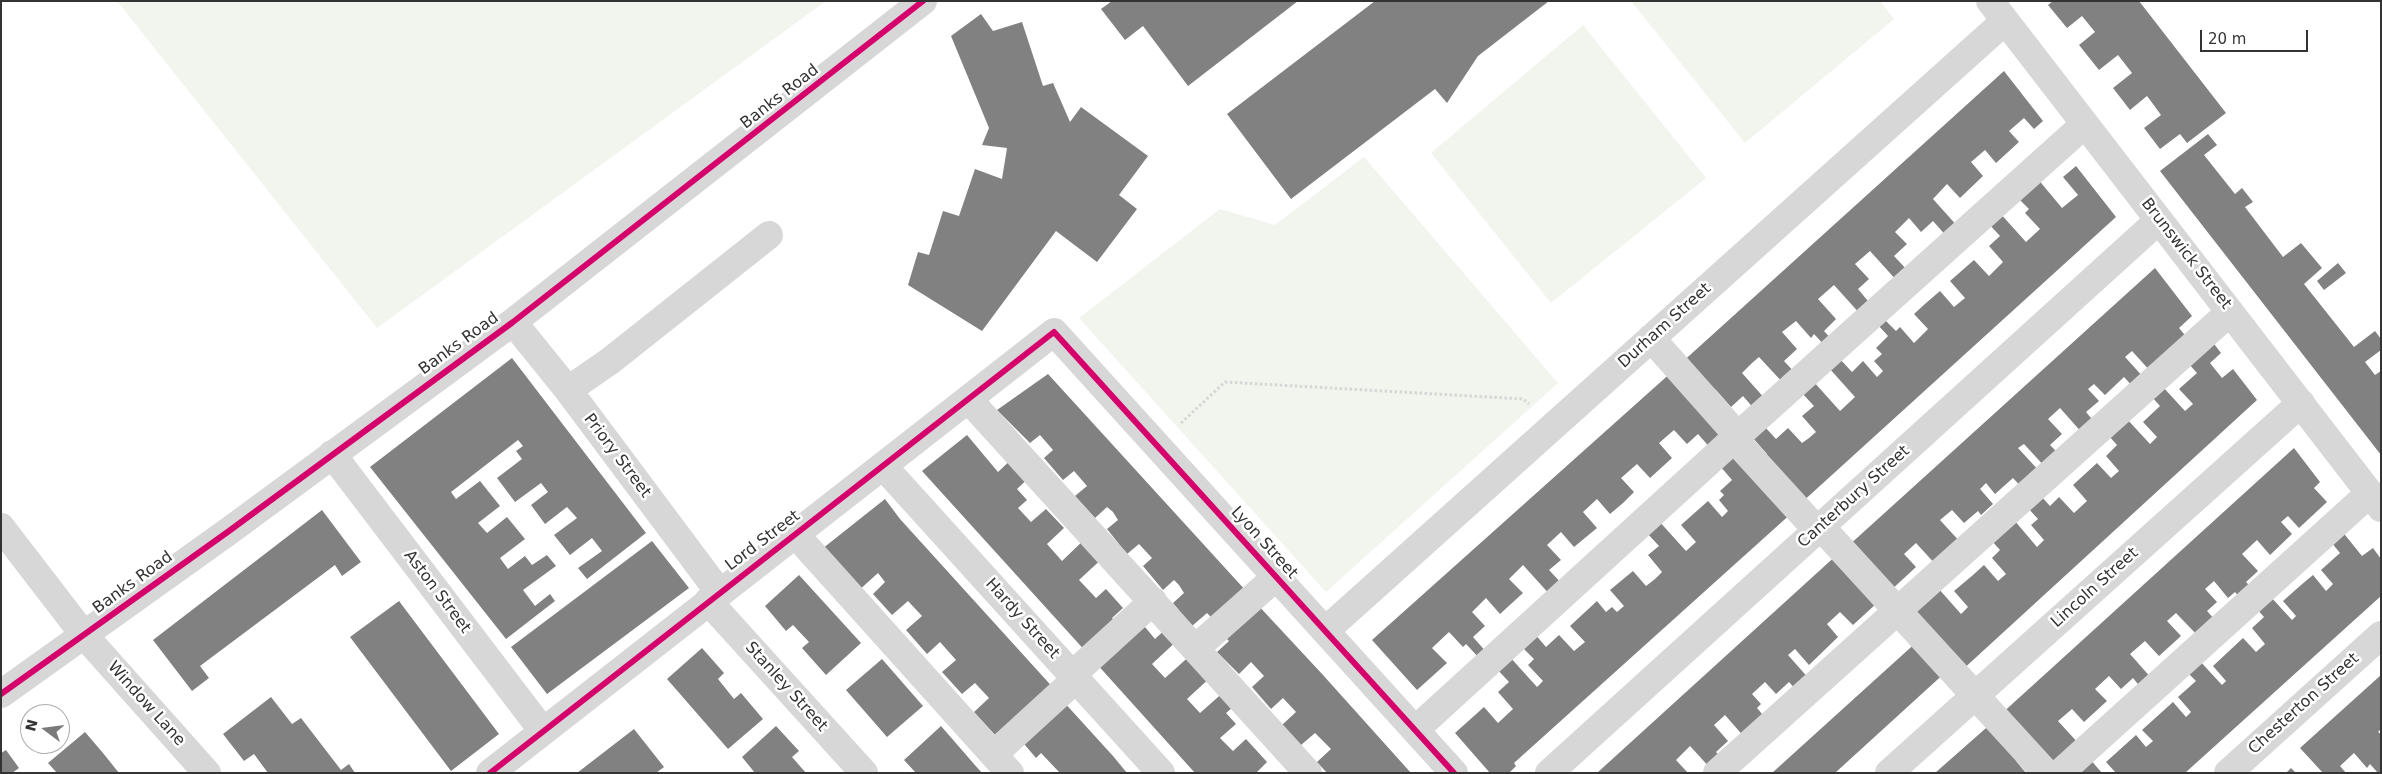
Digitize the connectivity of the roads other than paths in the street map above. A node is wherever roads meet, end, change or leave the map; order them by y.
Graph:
1 (923, 1) edge
2 (1997, 11) edge
3 (2086, 124) junction
4 (2159, 220) junction
5 (769, 235) dead end
6 (2230, 312) junction
7 (513, 322) junction
8 (1054, 332) joint
9 (1651, 338) junction
10 (568, 390) junction
11 (968, 399) junction
12 (2301, 403) junction
13 (1736, 438) junction
14 (332, 454) junction
15 (883, 466) junction
16 (2375, 501) edge
17 (1, 527) edge
18 (1819, 528) junction
19 (795, 534) junction
20 (1276, 577) junction
21 (714, 596) junction
22 (1153, 601) junction
23 (1899, 610) junction
24 (1325, 632) junction
25 (84, 635) junction
26 (2381, 635) edge
27 (1196, 648) junction
28 (1074, 677) junction
29 (1, 694) edge
30 (1976, 694) junction
31 (542, 730) junction
32 (1415, 730) junction
33 (1002, 764) edge
34 (208, 773) edge
35 (490, 773) edge
36 (864, 773) edge
37 (1161, 773) edge
38 (1308, 773) edge
39 (1454, 773) edge
40 (1550, 773) edge
41 (1717, 773) edge
42 (1889, 773) edge
43 (2046, 773) edge
44 (2060, 773) edge
45 (2228, 773) edge

1 - 7 street, Banks Road
2 - 3 street, Brunswick Street
2 - 9 street, Durham Street
3 - 4 street, Brunswick Street
3 - 13 street
4 - 6 street, Brunswick Street
4 - 18 street, Canterbury Street
5 - 10 street
6 - 12 street, Brunswick Street
6 - 23 street
7 - 10 street, Priory Street
7 - 14 street, Banks Road
8 - 11 street, Lord Street
8 - 20 street, Lyon Street
9 - 13 street
9 - 24 street, Durham Street
10 - 21 street, Priory Street
11 - 15 street, Lord Street
11 - 22 street
12 - 16 street, Brunswick Street
12 - 30 street, Lincoln Street
13 - 18 street
13 - 32 street
14 - 25 street, Banks Road
14 - 31 street, Aston Street
15 - 19 street, Lord Street
15 - 28 street, Hardy Street
16 - 44 street
17 - 25 street, Window Lane
18 - 23 street
18 - 40 street, Canterbury Street
19 - 21 street, Lord Street
19 - 33 street
20 - 24 street, Lyon Street
20 - 27 street
21 - 31 street, Lord Street
21 - 36 street, Stanley Street
22 - 27 street
22 - 28 street
23 - 30 street
23 - 41 street
24 - 32 street, Lyon Street
25 - 29 street, Banks Road
25 - 34 street, Window Lane
26 - 45 street, Chesterton Street
27 - 38 street
28 - 33 street
28 - 37 street, Hardy Street
30 - 42 street, Lincoln Street
30 - 43 street
31 - 35 street, Lord Street
32 - 39 street, Lyon Street

